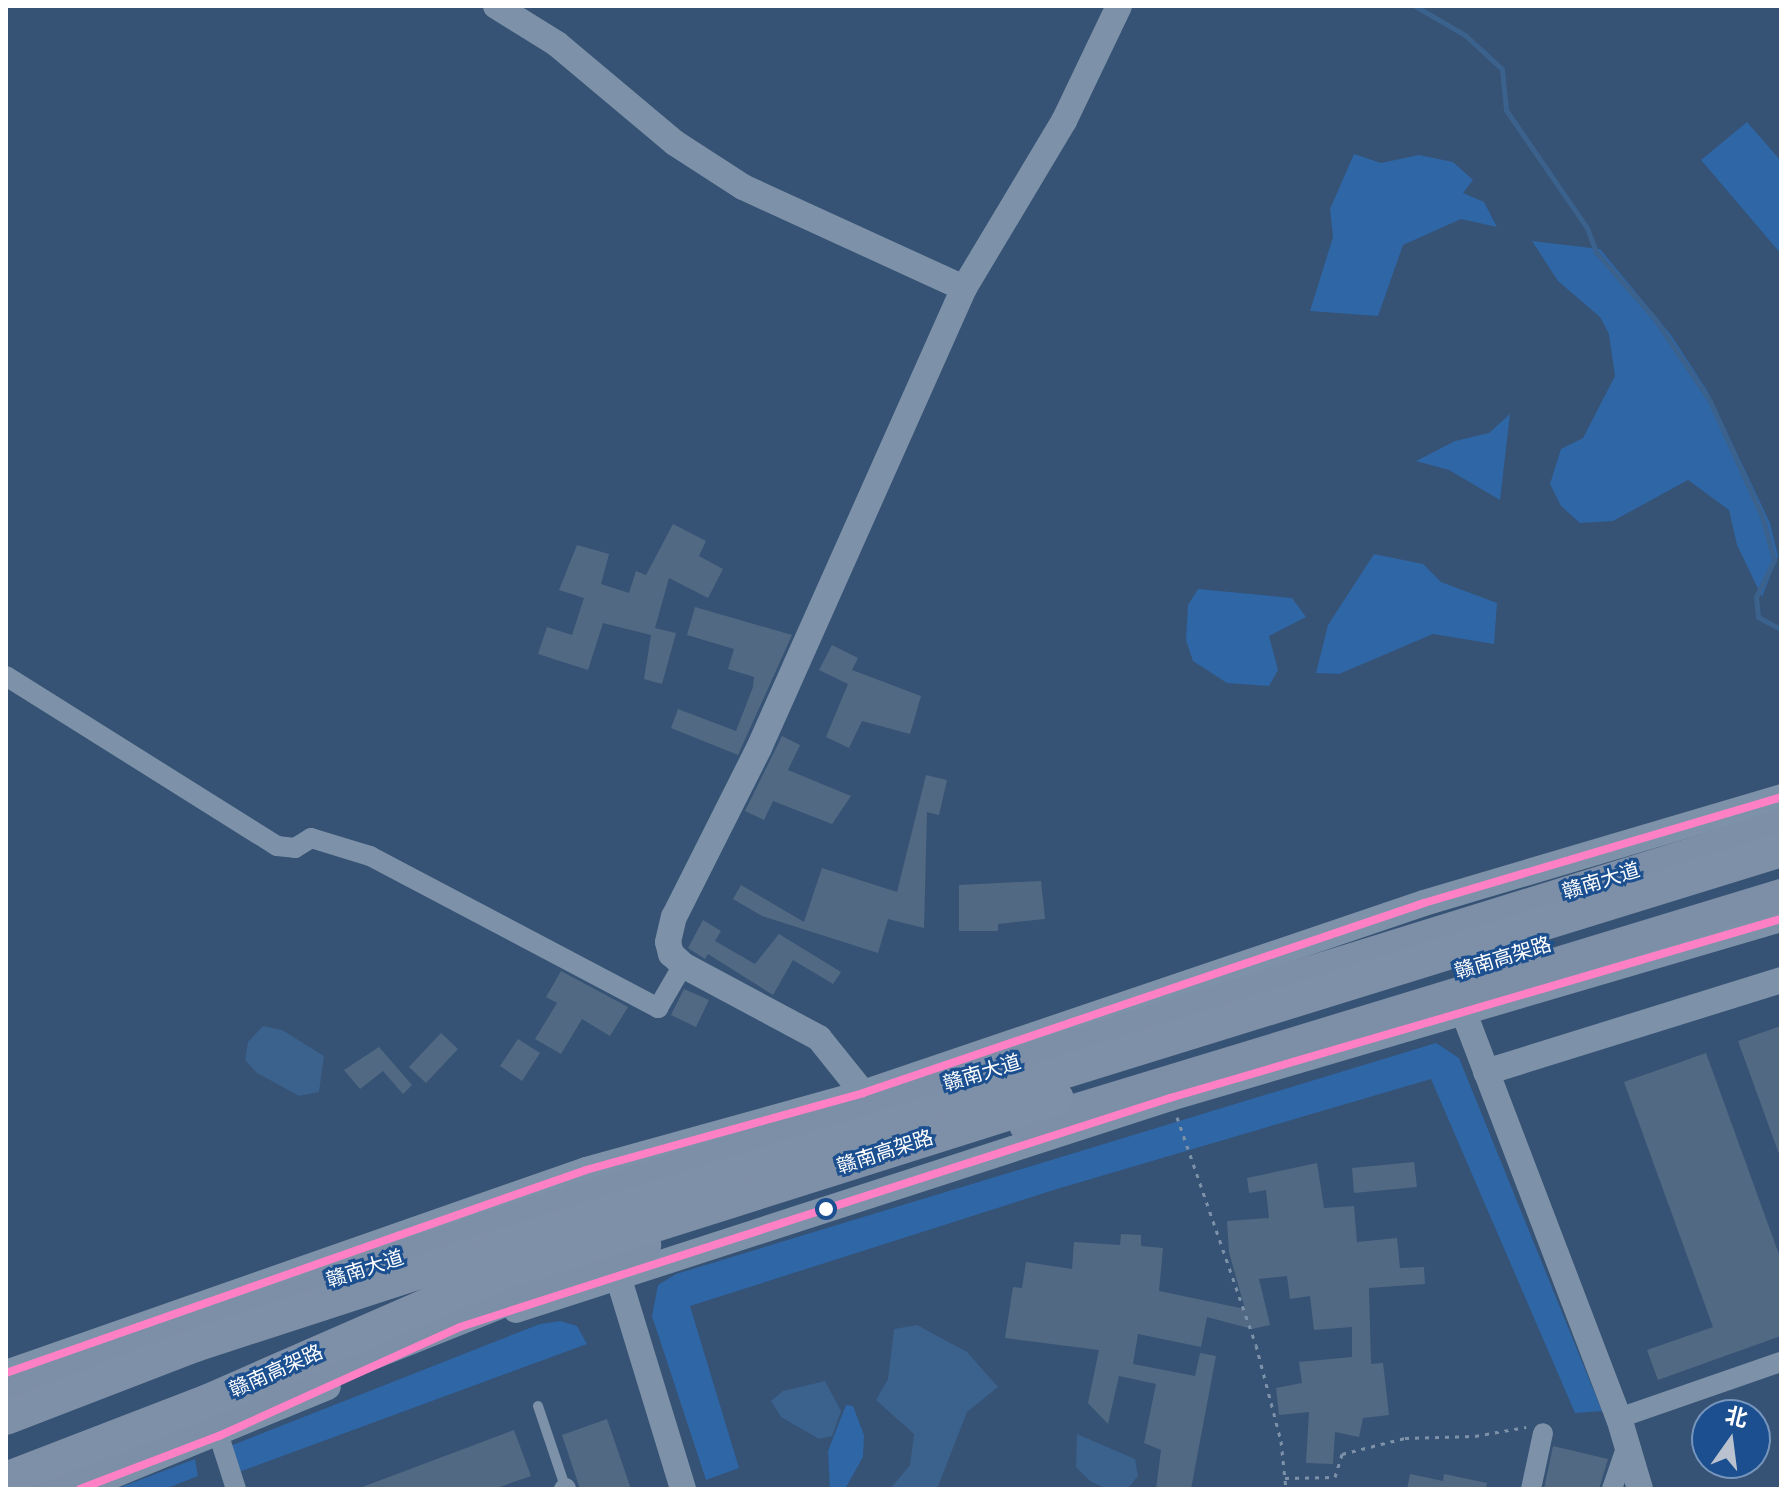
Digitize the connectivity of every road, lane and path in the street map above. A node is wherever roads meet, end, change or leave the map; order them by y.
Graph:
1 (496, 6) edge
2 (1119, 6) edge
3 (964, 288) junction
4 (6, 676) edge
5 (1781, 797) edge
6 (1781, 826) edge
7 (1781, 850) edge
8 (1781, 872) edge
9 (1781, 895) edge
10 (1781, 919) edge
11 (683, 965) junction
12 (1781, 980) edge
13 (1464, 1013) junction
14 (1486, 1072) junction
15 (863, 1093) junction
16 (1170, 1098) junction
17 (685, 1165) junction
18 (588, 1183) junction
19 (520, 1217) junction
20 (706, 1225) junction
21 (495, 1262) junction
22 (616, 1268) junction
23 (327, 1282) junction
24 (540, 1284) junction
25 (195, 1345) junction
26 (1781, 1362) edge
27 (6, 1373) edge
28 (6, 1394) edge
29 (538, 1406) dead end
30 (6, 1418) edge
31 (1619, 1418) junction
32 (1543, 1433) joint
33 (178, 1434) junction
34 (219, 1436) junction
35 (1626, 1448) junction
36 (1285, 1478) junction
37 (6, 1480) edge
38 (32, 1489) edge
39 (80, 1489) edge
40 (236, 1489) edge
41 (565, 1489) edge
42 (683, 1489) edge
43 (1286, 1489) edge
44 (1531, 1489) edge
45 (1612, 1489) edge
46 (1640, 1489) edge

1 - 3 street
2 - 3 street
3 - 11 street
4 - 11 street
5 - 15 street
6 - 17 main road, 赣南大道
7 - 21 highway, 赣南高架路, bridge
8 - 21 highway, 赣南高架路, bridge
9 - 20 main road
10 - 13 street
11 - 15 street
12 - 14 street
13 - 14 street
13 - 16 street
14 - 31 street
15 - 18 street
16 - 22 street
16 - 36 path
17 - 18 main road, 赣南大道
17 - 20 main road
18 - 19 main road, 赣南大道
18 - 22 street
18 - 27 street
19 - 23 main road, 赣南大道
19 - 24 main road
20 - 22 main road
21 - 25 highway, 赣南高架路
21 - 37 highway, 赣南高架路
22 - 24 main road
22 - 34 street
22 - 42 street
23 - 25 highway
23 - 28 main road, 赣南大道
24 - 33 main road
25 - 30 highway, 赣南高架路
26 - 31 street
29 - 41 lane
31 - 35 street
32 - 36 path
32 - 44 street
33 - 37 highway
33 - 38 main road
34 - 39 street
34 - 40 street
35 - 45 street
35 - 46 street
36 - 43 path

